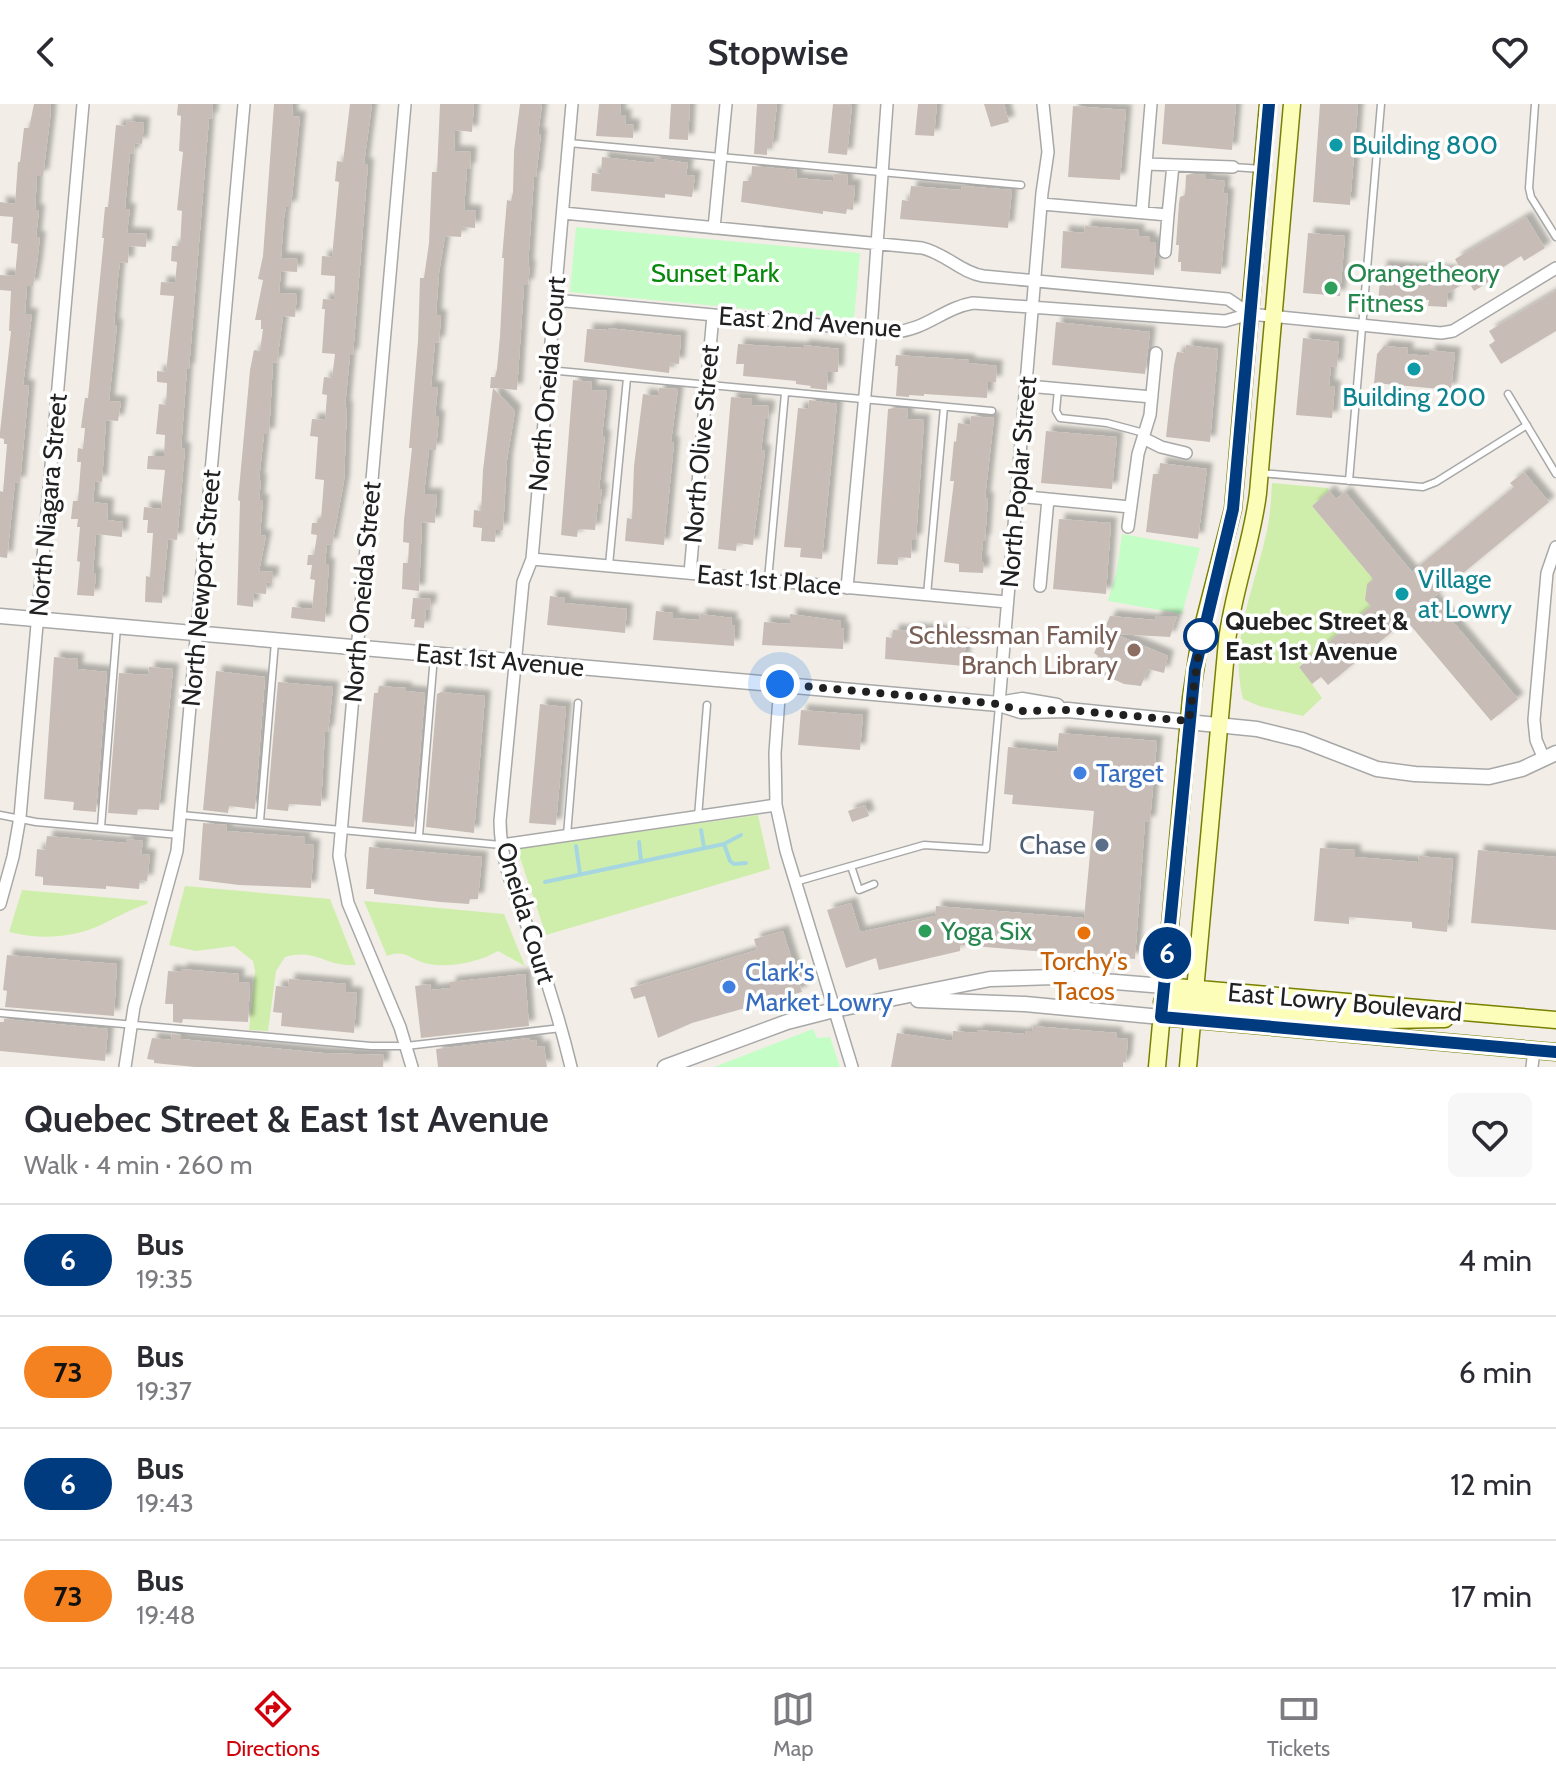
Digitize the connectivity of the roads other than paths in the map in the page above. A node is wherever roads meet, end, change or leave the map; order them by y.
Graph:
1 (83, 104) edge
2 (244, 104) edge
3 (405, 104) edge
4 (572, 104) edge
5 (726, 104) edge
6 (887, 104) edge
7 (1043, 104) edge
8 (1151, 104) edge
9 (1268, 104) edge
10 (1292, 104) edge
11 (1381, 104) edge
12 (1535, 104) edge
13 (569, 143) junction
14 (721, 157) junction
15 (1146, 164) junction
16 (1173, 165) junction
17 (1233, 167) joint
18 (1263, 169) junction
19 (881, 171) junction
20 (1021, 185) dead end
21 (1042, 204) junction
22 (1142, 212) junction
23 (563, 213) junction
24 (1168, 215) junction
25 (714, 228) junction
26 (1556, 237) edge
27 (875, 244) junction
28 (1165, 252) dead end
29 (1556, 268) edge
30 (1036, 283) junction
31 (555, 300) junction
32 (1034, 307) junction
33 (1250, 314) junction
34 (713, 315) junction
35 (1274, 316) junction
36 (1362, 326) junction
37 (871, 330) junction
38 (1156, 353) dead end
39 (548, 370) junction
40 (627, 378) junction
41 (707, 385) junction
42 (1027, 386) junction
43 (1058, 389) junction
44 (785, 393) junction
45 (1508, 394) dead end
46 (1152, 397) junction
47 (864, 400) junction
48 (944, 407) junction
49 (992, 411) dead end
50 (1527, 425) junction
51 (1144, 435) junction
52 (1186, 453) dead end
53 (1260, 473) junction
54 (1556, 474) edge
55 (1349, 481) junction
56 (1017, 496) junction
57 (1048, 499) junction
58 (1130, 507) junction
59 (1128, 527) dead end
60 (1556, 547) edge
61 (532, 559) junction
62 (609, 566) junction
63 (690, 573) junction
64 (768, 580) junction
65 (1040, 586) dead end
66 (847, 588) junction
67 (927, 595) junction
68 (1007, 602) junction
69 (0, 616) edge
70 (38, 620) junction
71 (117, 626) junction
72 (197, 633) junction
73 (275, 640) junction
74 (357, 647) junction
75 (434, 654) junction
76 (515, 662) junction
77 (780, 684) junction
78 (578, 703) dead end
79 (999, 704) junction
80 (707, 705) dead end
81 (1189, 721) junction
82 (1219, 725) junction
83 (1550, 756) edge
84 (776, 805) junction
85 (0, 815) edge
86 (181, 815) junction
87 (20, 817) junction
88 (698, 817) junction
89 (260, 821) junction
90 (101, 827) junction
91 (340, 829) junction
92 (179, 835) junction
93 (567, 835) junction
94 (419, 836) junction
95 (501, 845) junction
96 (851, 866) junction
97 (795, 882) junction
98 (874, 884) dead end
99 (0, 904) edge
100 (897, 999) junction
101 (1162, 1002) junction
102 (1194, 1005) junction
103 (834, 1010) junction
104 (0, 1013) edge
105 (1556, 1020) edge
106 (130, 1026) junction
107 (561, 1028) junction
108 (406, 1046) junction
109 (1556, 1052) edge
110 (1533, 1058) edge
111 (690, 1063) edge
112 (125, 1067) edge
113 (412, 1067) edge
114 (571, 1067) edge
115 (665, 1067) edge
116 (852, 1067) edge
117 (1157, 1067) edge
118 (1188, 1067) edge

1 - 70 street, North Niagara Street
2 - 72 street, North Newport Street
3 - 74 street, North Oneida Street
4 - 13 street, North Oneida Court
5 - 14 street
6 - 19 street
7 - 21 street
8 - 15 street
9 - 18 main road
10 - 35 main road
11 - 36 lane
12 - 26 lane
13 - 14 lane
13 - 23 street, North Oneida Court
14 - 19 lane
14 - 25 street
15 - 16 street
15 - 22 street
16 - 17 street
16 - 24 street
17 - 18 lane
18 - 33 main road
19 - 20 lane
19 - 27 street
21 - 22 street
21 - 30 street
22 - 24 street
23 - 25 street, East 2nd Avenue
23 - 31 street, North Oneida Court
24 - 28 street
25 - 27 street, East 2nd Avenue
27 - 30 street, East 2nd Avenue
27 - 37 street
29 - 36 street, East 2nd Avenue
30 - 32 street, North Poplar Street
30 - 33 street, East 2nd Avenue
31 - 34 street, East 2nd Avenue
31 - 39 street, North Oneida Court
32 - 33 street, East 2nd Avenue
32 - 37 street, East 2nd Avenue
32 - 42 street, North Poplar Street
33 - 35 street, East 2nd Avenue
33 - 81 main road
34 - 37 street, East 2nd Avenue
34 - 41 street, North Olive Street
35 - 36 street, East 2nd Avenue
35 - 53 main road
36 - 55 lane
37 - 47 street
38 - 46 street
39 - 40 lane
39 - 61 street, North Oneida Court
40 - 41 lane
40 - 62 lane
41 - 44 lane
41 - 63 street, North Olive Street
42 - 43 street
42 - 56 street, North Poplar Street
43 - 46 street
43 - 51 lane
44 - 47 lane
44 - 64 lane
45 - 50 lane
46 - 51 street
47 - 48 lane
47 - 66 street
48 - 49 lane
48 - 67 lane
50 - 54 lane
50 - 55 lane
51 - 52 street
51 - 58 street
53 - 55 lane
53 - 82 main road
56 - 57 street
56 - 68 street, North Poplar Street
57 - 58 street
57 - 65 street
58 - 59 street
60 - 83 street
61 - 62 street, East 1st Place
61 - 76 street, North Oneida Court
62 - 63 street, East 1st Place
63 - 64 street, East 1st Place
64 - 66 street, East 1st Place
66 - 67 street, East 1st Place
67 - 68 street, East 1st Place
68 - 79 street, North Poplar Street
69 - 70 street, East 1st Avenue
70 - 71 street, East 1st Avenue
70 - 87 street, North Niagara Street
71 - 72 street, East 1st Avenue
71 - 90 lane
72 - 73 street, East 1st Avenue
72 - 86 street, North Newport Street
73 - 74 street, East 1st Avenue
73 - 89 lane
74 - 75 street, East 1st Avenue
74 - 91 street, North Oneida Street
75 - 76 street, East 1st Avenue
75 - 94 lane
76 - 77 street, East 1st Avenue
76 - 95 street, Oneida Court
77 - 79 street, East 1st Avenue
77 - 84 street
78 - 93 lane
79 - 81 street, East 1st Avenue
79 - 96 lane
80 - 88 lane
81 - 82 street, East 1st Avenue
81 - 101 main road
82 - 83 street, East 1st Avenue
82 - 102 main road
84 - 88 street
84 - 97 street
85 - 87 lane
86 - 89 lane
86 - 92 street, North Newport Street
87 - 90 lane
87 - 99 street, North Niagara Street
88 - 93 street
89 - 91 lane
90 - 92 lane
91 - 94 lane
91 - 108 street, North Oneida Street
92 - 106 street, North Newport Street
93 - 95 street
94 - 95 lane
95 - 107 street, Oneida Court
96 - 97 lane
96 - 98 lane
97 - 103 street
100 - 101 street, East Lowry Boulevard
100 - 101 street, East Lowry Boulevard
100 - 103 street, East Lowry Boulevard
101 - 102 main road, East Lowry Boulevard
101 - 102 main road, East Lowry Boulevard
101 - 117 main road
102 - 105 main road, East Lowry Boulevard
102 - 110 main road, East Lowry Boulevard
102 - 118 main road
103 - 111 street, East Lowry Boulevard
103 - 116 street
104 - 106 lane
106 - 108 lane
106 - 112 street, North Newport Street
107 - 108 lane
107 - 114 street, Oneida Court
108 - 113 street, North Oneida Street
109 - 110 main road, East Lowry Boulevard
111 - 115 street, East Lowry Boulevard

